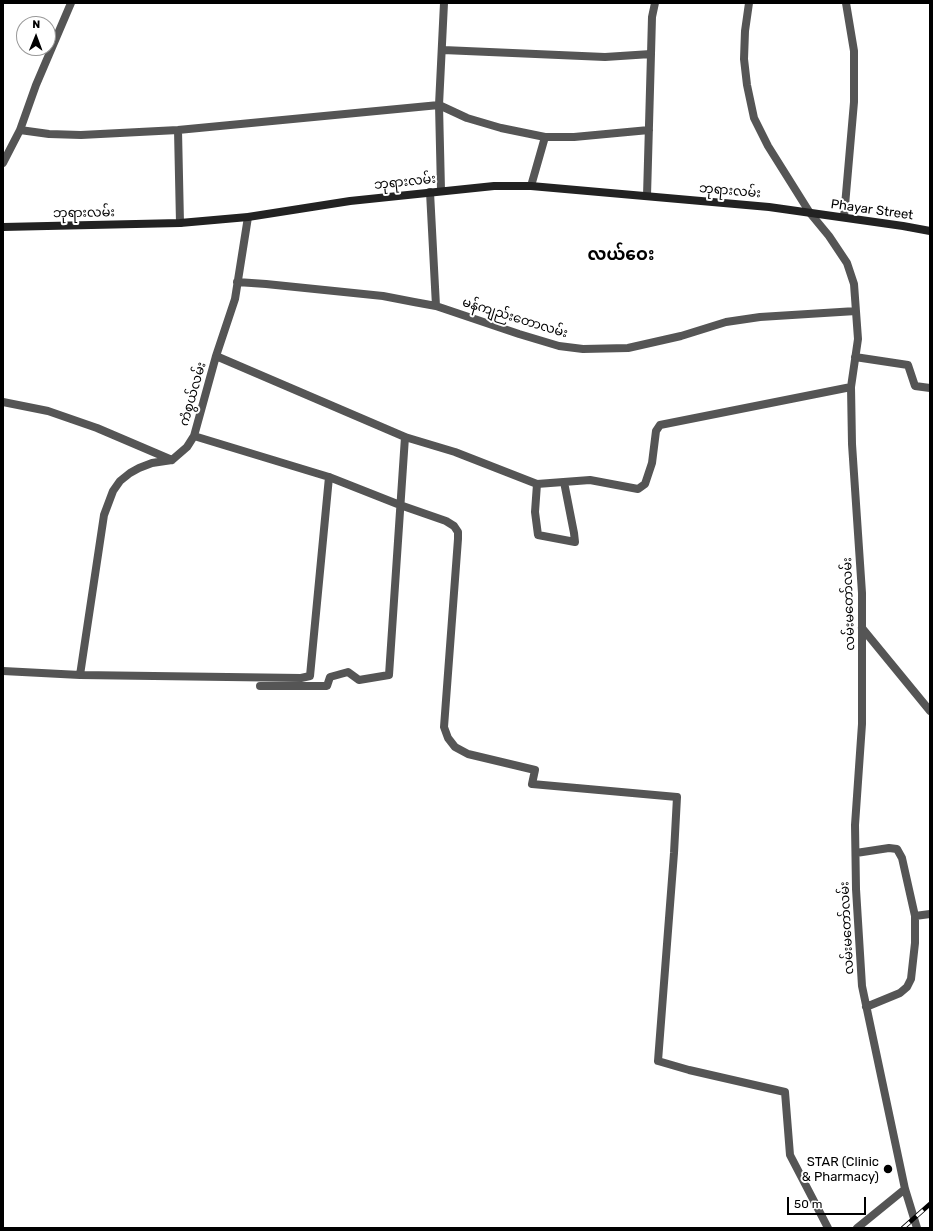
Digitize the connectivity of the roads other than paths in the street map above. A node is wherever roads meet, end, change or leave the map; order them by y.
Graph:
1 (71, 3) edge
2 (444, 3) edge
3 (655, 3) edge
4 (750, 3) edge
5 (846, 3) edge
6 (443, 50) junction
7 (651, 54) junction
8 (439, 105) junction
9 (20, 130) junction
10 (178, 130) junction
11 (649, 130) junction
12 (545, 137) junction
13 (3, 163) edge
14 (531, 186) junction
15 (441, 190) junction
16 (430, 192) junction
17 (648, 196) junction
18 (810, 213) junction
19 (248, 217) junction
20 (844, 217) junction
21 (180, 222) junction
22 (3, 227) edge
23 (930, 231) edge
24 (237, 282) junction
25 (436, 306) junction
26 (856, 311) junction
27 (216, 356) junction
28 (856, 357) junction
29 (851, 387) junction
30 (930, 388) edge
31 (3, 402) edge
32 (194, 436) junction
33 (405, 437) junction
34 (172, 460) junction
35 (329, 478) junction
36 (564, 482) junction
37 (537, 484) junction
38 (400, 505) junction
39 (862, 628) junction
40 (3, 670) edge
41 (80, 675) junction
42 (260, 686) dead end
43 (930, 711) edge
44 (856, 854) junction
45 (930, 914) edge
46 (915, 916) junction
47 (866, 1006) junction
48 (905, 1189) junction
49 (828, 1228) edge
50 (857, 1228) edge
51 (916, 1228) edge

1 - 9 street
2 - 6 street
3 - 7 street
4 - 18 street, လမ်းမတော်လမ်း
5 - 20 street
6 - 7 street
6 - 8 street
7 - 11 street
8 - 10 street
8 - 12 street
8 - 15 street
9 - 10 street
9 - 13 street
10 - 21 street
11 - 12 street
11 - 17 street
12 - 14 street
14 - 15 street, ဘုရားလမ်း
14 - 17 street, ဘုရားလမ်း
15 - 16 street, ဘုရားလမ်း
16 - 19 street, ဘုရားလမ်း
16 - 25 street
17 - 18 street, ဘုရားလမ်း
18 - 20 street, Phayar Street
18 - 26 street, လမ်းမတော်လမ်း
19 - 21 street, ဘုရားလမ်း
19 - 24 street, ကံစွယ်လမ်း
20 - 23 street, Phayar Street
21 - 22 street, ဘုရားလမ်း
24 - 25 street, မန်ကျည်းတောလမ်း
24 - 27 street, ကံစွယ်လမ်း
25 - 26 street, မန်ကျည်းတောလမ်း
26 - 28 street, လမ်းမတော်လမ်း
27 - 32 street, ကံစွယ်လမ်း
27 - 33 street
28 - 29 street, လမ်းမတော်လမ်း
28 - 30 street
29 - 36 street
29 - 39 street, လမ်းမတော်လမ်း
31 - 34 street
32 - 34 street, ကံစွယ်လမ်း
32 - 35 street
33 - 37 street
33 - 38 street
34 - 41 street
35 - 38 street
35 - 41 street
36 - 37 street
36 - 37 street
38 - 42 street
38 - 49 street
39 - 43 street
39 - 44 street, လမ်းမတော်လမ်း
40 - 41 street
44 - 46 street
44 - 47 street, လမ်းမတော်လမ်း
45 - 46 street
46 - 47 street
47 - 48 street, လမ်းမတော်လမ်း
48 - 50 street
48 - 51 street, လမ်းမတော်လမ်း

